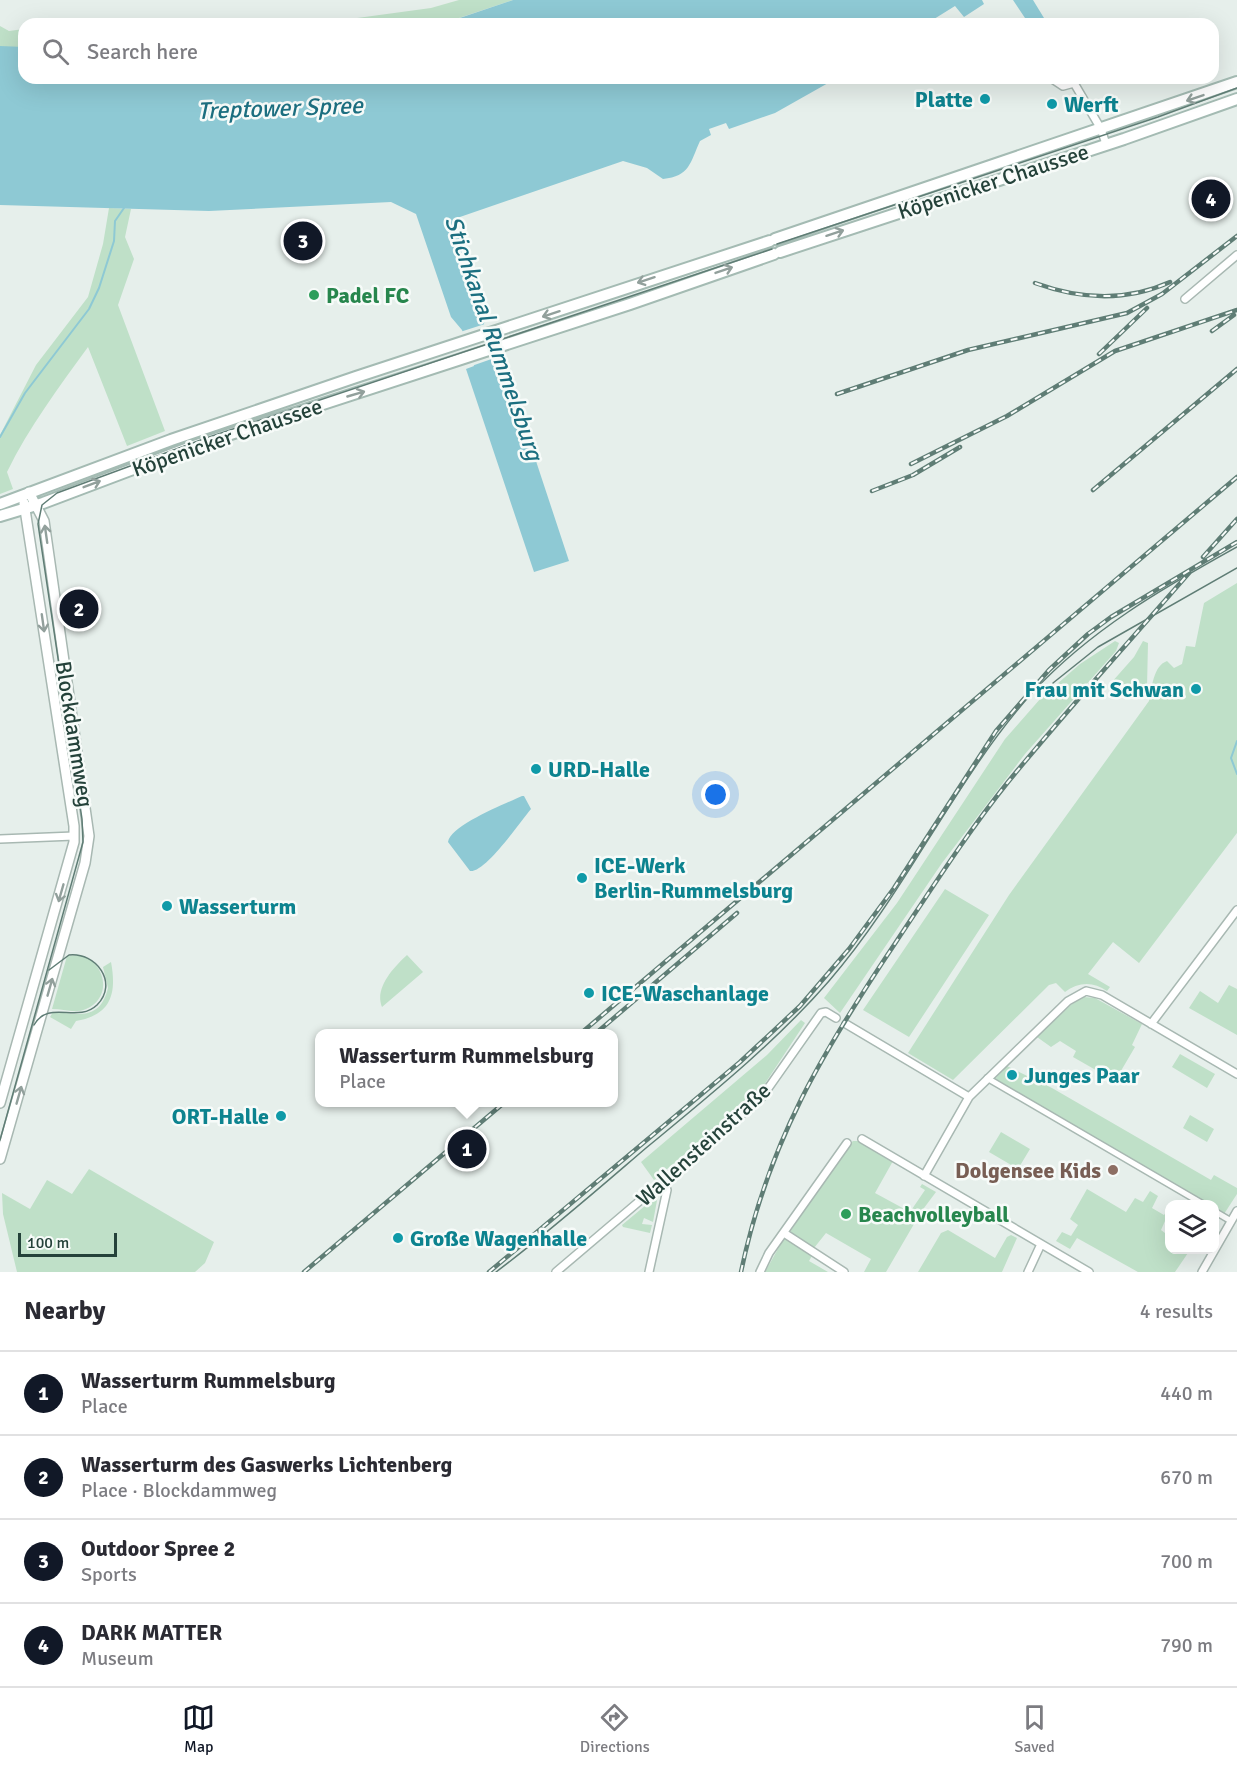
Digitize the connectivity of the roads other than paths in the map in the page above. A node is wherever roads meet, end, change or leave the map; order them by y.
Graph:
1 (1237, 82) edge
2 (1078, 84) edge
3 (1237, 99) edge
4 (1101, 129) junction
5 (1106, 144) junction
6 (1237, 255) edge
7 (1185, 299) dead end
8 (26, 494) junction
9 (0, 504) edge
10 (37, 505) junction
11 (25, 510) junction
12 (0, 516) edge
13 (74, 836) junction
14 (89, 836) junction
15 (0, 839) edge
16 (1237, 910) edge
17 (836, 1018) dead end
18 (846, 1024) dead end
19 (1151, 1024) junction
20 (1237, 1074) edge
21 (987, 1078) junction
22 (969, 1097) junction
23 (0, 1103) edge
24 (862, 1139) dead end
25 (847, 1143) dead end
26 (0, 1159) edge
27 (924, 1176) junction
28 (664, 1181) junction
29 (1196, 1200) edge
30 (1237, 1211) edge
31 (1219, 1214) edge
32 (1231, 1221) junction
33 (784, 1233) junction
34 (1041, 1244) junction
35 (556, 1272) edge
36 (649, 1272) edge
37 (760, 1272) edge
38 (844, 1272) edge
39 (1028, 1272) edge
40 (1089, 1272) edge
41 (1202, 1272) edge

1 -> 4 main road, Köpenicker Chaussee
2 - 4 street
3 - 5 main road, Köpenicker Chaussee
4 - 5 street
4 -> 8 main road, Köpenicker Chaussee
10 -> 5 main road, Köpenicker Chaussee
6 - 7 street
8 - 9 main road, Köpenicker Chaussee
8 - 10 street, Blockdammweg
8 - 11 street, Blockdammweg
10 - 11 main road, Köpenicker Chaussee
14 -> 10 street, Blockdammweg
11 - 12 main road, Köpenicker Chaussee
11 -> 13 street, Blockdammweg
13 - 14 street, Blockdammweg
13 - 15 street
13 -> 23 street, Blockdammweg
26 -> 14 street, Blockdammweg
16 - 19 street
17 - 28 street, Wallensteinstraße
18 - 22 street
19 - 20 street
19 - 21 street
21 - 22 street
21 - 29 street
22 - 27 street
24 - 27 street
25 - 33 street
27 - 34 street
28 - 35 street, Wallensteinstraße
28 - 36 street
30 - 32 street
31 - 32 street
32 - 41 street
33 - 37 street
33 - 38 street
34 - 39 street
34 - 40 street

